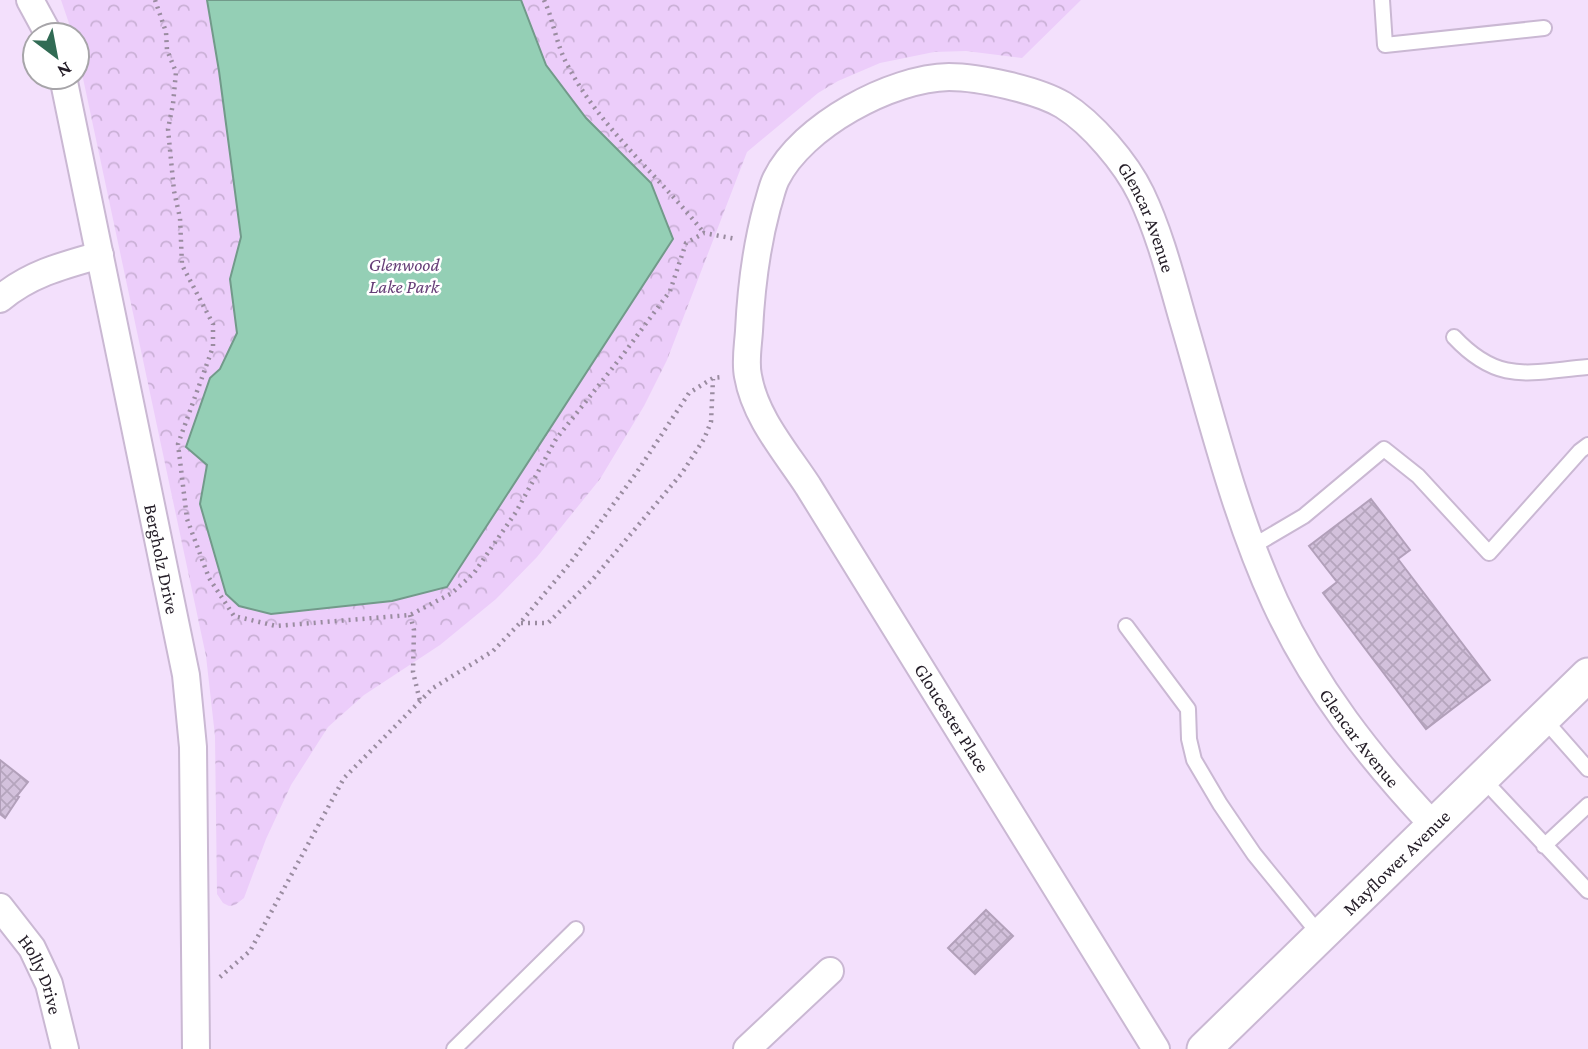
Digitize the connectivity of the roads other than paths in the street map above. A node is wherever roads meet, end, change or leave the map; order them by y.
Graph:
1 (30, 0) edge
2 (1382, 0) edge
3 (41, 21) edge
4 (1544, 28) dead end
5 (66, 91) edge
6 (100, 254) junction
7 (0, 299) edge
8 (1454, 337) dead end
9 (1588, 367) edge
10 (751, 387) joint
11 (1588, 445) edge
12 (1253, 546) junction
13 (1126, 626) dead end
14 (1588, 675) edge
15 (1543, 718) junction
16 (1588, 769) edge
17 (1482, 778) junction
18 (1588, 805) edge
19 (1433, 825) junction
20 (1544, 846) junction
21 (1588, 891) edge
22 (0, 907) edge
23 (576, 929) dead end
24 (1320, 935) junction
25 (830, 971) dead end
26 (65, 1049) edge
27 (196, 1049) edge
28 (454, 1049) edge
29 (747, 1049) edge
30 (1156, 1049) edge
31 (1204, 1049) edge

1 - 3 street
2 - 4 lane
5 - 6 street, Bergholz Drive
6 - 7 street
6 - 27 street, Bergholz Drive
8 - 9 lane
10 - 12 street, Glencar Avenue
10 - 30 street, Gloucester Place
11 - 12 lane
12 - 19 street, Glencar Avenue
13 - 24 lane
14 - 15 street, Mayflower Avenue
15 - 16 lane
15 - 17 street, Mayflower Avenue
17 - 19 street, Mayflower Avenue
17 - 20 lane
18 - 20 lane
19 - 24 street, Mayflower Avenue
20 - 21 lane
22 - 26 street, Holly Drive
23 - 28 lane
24 - 31 street, Mayflower Avenue
25 - 29 street

